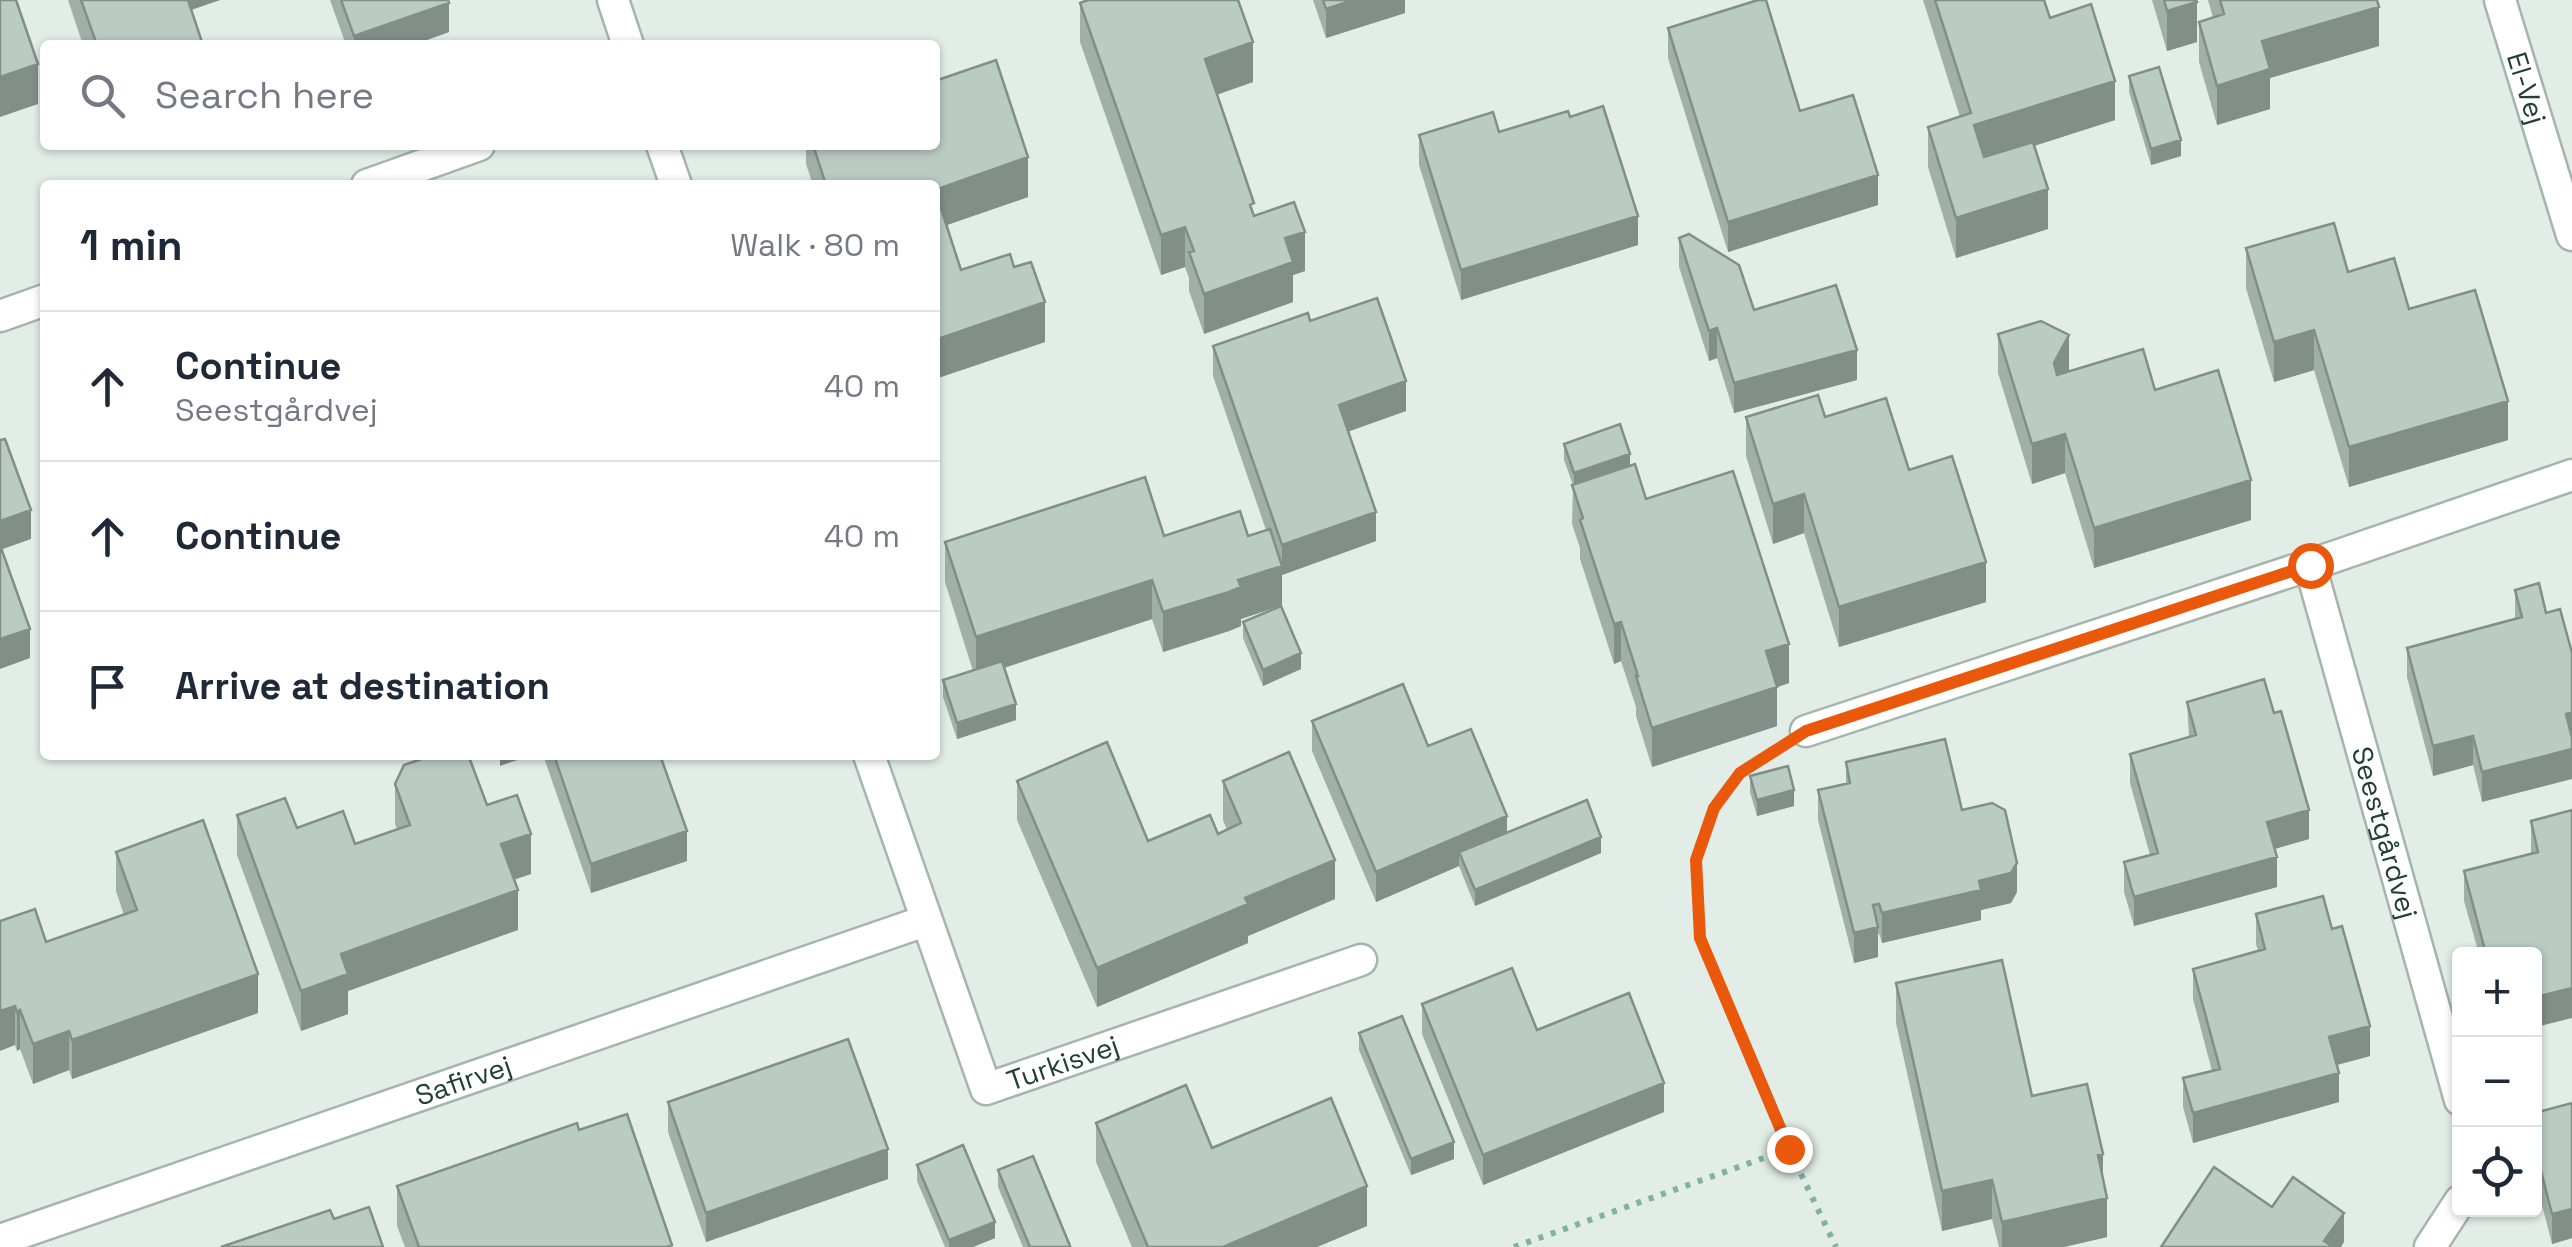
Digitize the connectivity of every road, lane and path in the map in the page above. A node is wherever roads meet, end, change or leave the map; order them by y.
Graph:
1 (612, 0) edge
2 (2500, 0) edge
3 (626, 40) edge
4 (465, 150) edge
5 (664, 150) edge
6 (381, 180) edge
7 (674, 180) edge
8 (2572, 235) edge
9 (40, 302) edge
10 (0, 316) edge
11 (2572, 474) edge
12 (2310, 565) junction
13 (1806, 731) joint
14 (871, 760) edge
15 (925, 921) junction
16 (1361, 960) dead end
17 (2452, 1071) edge
18 (1789, 1149) junction
19 (2452, 1213) edge
20 (0, 1240) edge
21 (1514, 1247) edge
22 (1836, 1247) edge
23 (2430, 1247) edge

1 - 3 street
2 - 8 street, El-Vej
4 - 6 street
5 - 7 street
9 - 10 street
11 - 12 street
12 - 13 street
12 - 17 street, Seestgårdvej
13 - 18 path
14 - 15 street, Turkisvej
15 - 16 street, Turkisvej
15 - 20 street, Safirvej
18 - 21 path
18 - 22 path
19 - 23 street

